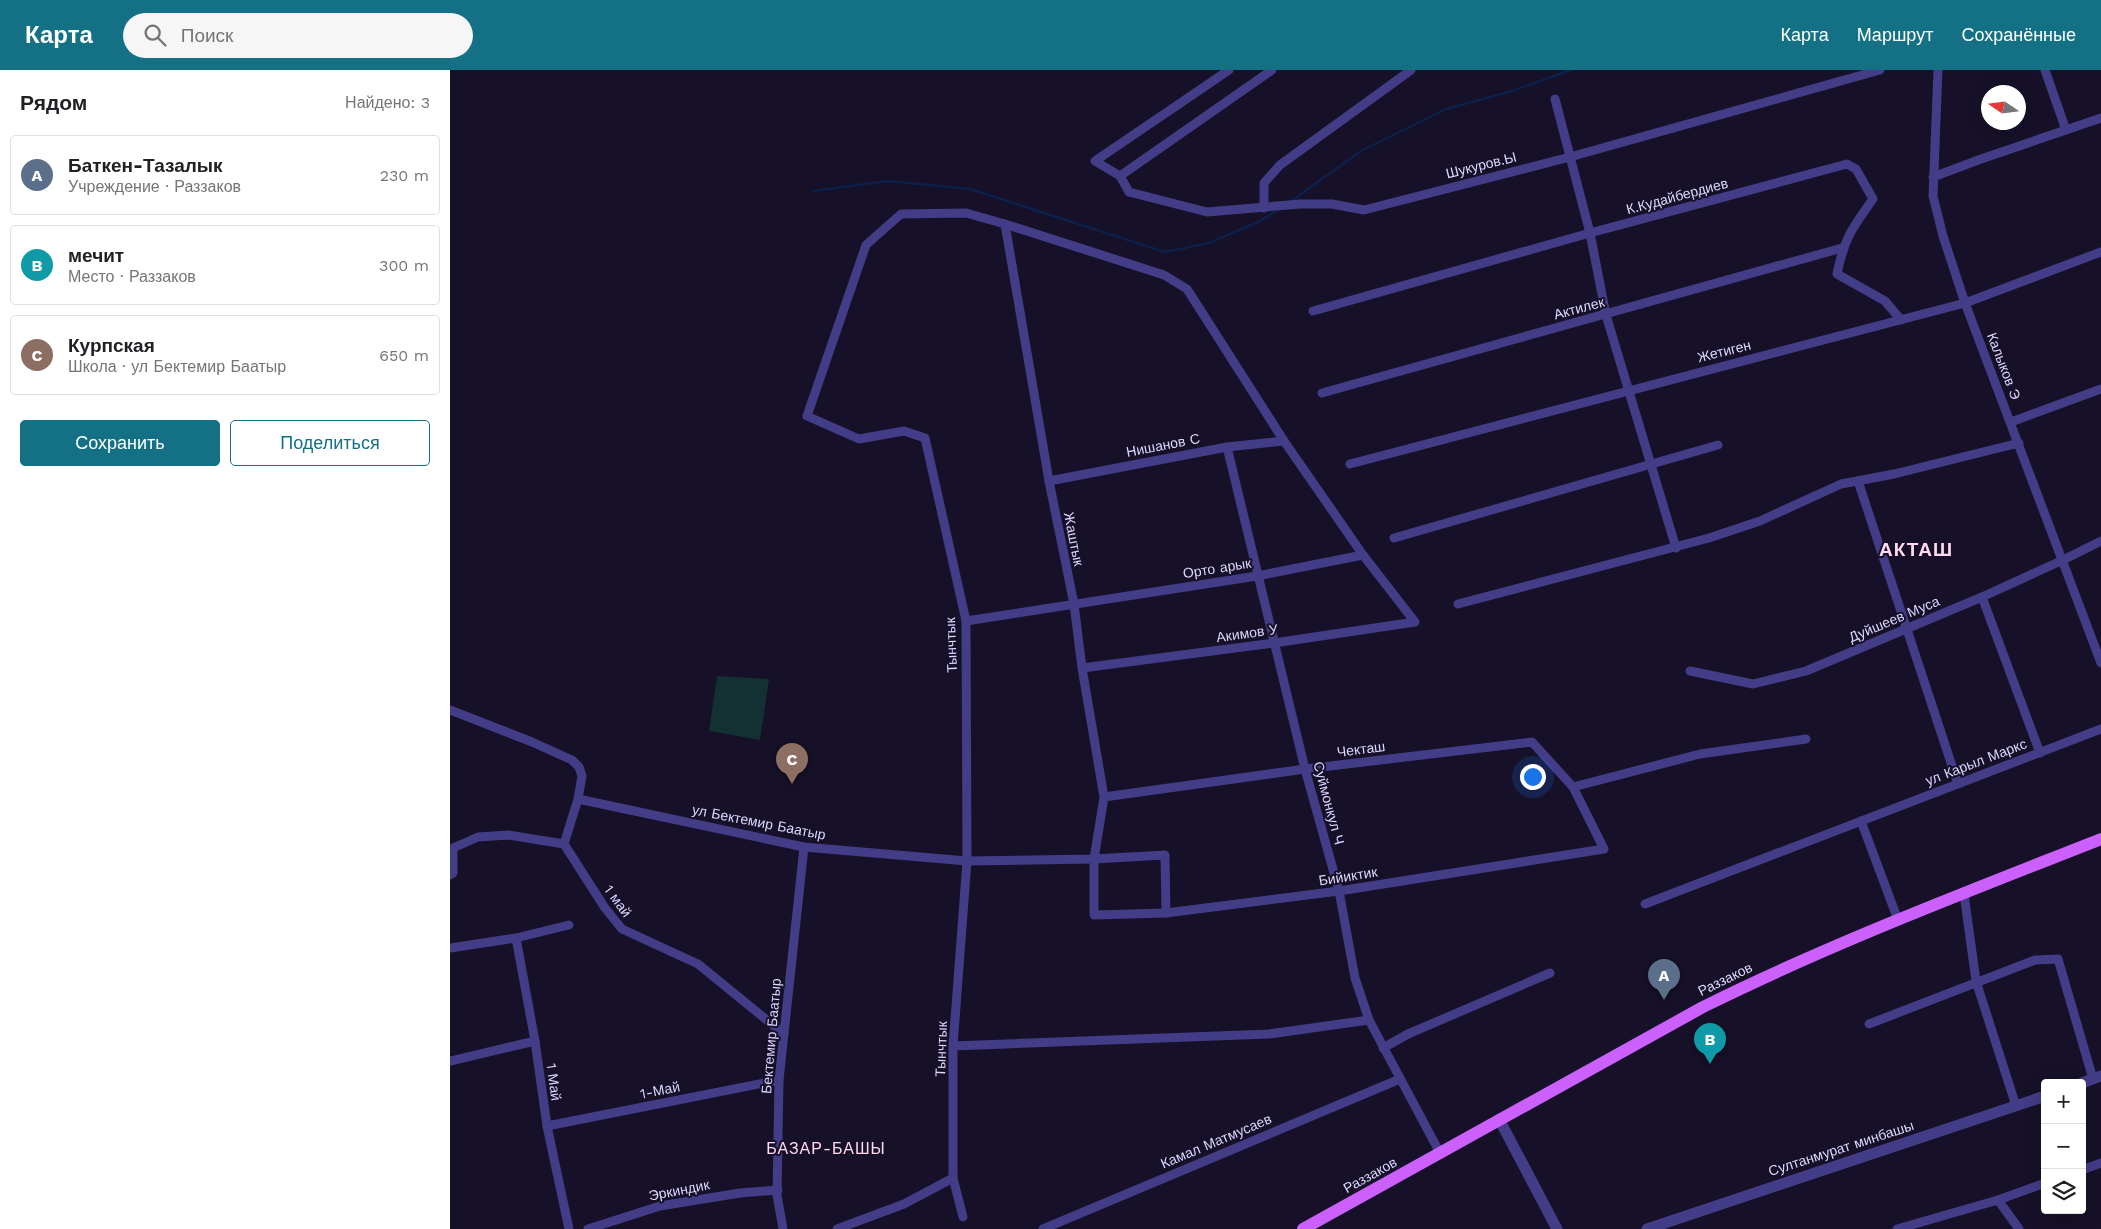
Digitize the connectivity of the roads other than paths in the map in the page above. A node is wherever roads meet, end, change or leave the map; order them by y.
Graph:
1 (1229, 70) edge
2 (1272, 70) edge
3 (1411, 70) edge
4 (1880, 70) edge
5 (1938, 70) edge
6 (2045, 70) edge
7 (1555, 99) dead end
8 (2101, 118) edge
9 (2066, 130) junction
10 (1570, 156) junction
11 (1120, 176) junction
12 (1933, 177) junction
13 (1264, 208) junction
14 (1005, 224) junction
15 (1590, 233) junction
16 (1842, 248) junction
17 (2101, 252) edge
18 (1965, 303) junction
19 (1313, 311) dead end
20 (1606, 315) junction
21 (1901, 320) junction
22 (2101, 389) edge
23 (1628, 390) junction
24 (1322, 393) dead end
25 (2011, 422) junction
26 (1284, 441) junction
27 (2019, 443) junction
28 (1718, 445) dead end
29 (1227, 447) junction
30 (1350, 464) dead end
31 (1650, 465) junction
32 (1049, 480) junction
33 (1858, 481) junction
34 (1394, 538) dead end
35 (2101, 541) edge
36 (1676, 548) junction
37 (1363, 555) junction
38 (2063, 560) junction
39 (1257, 576) junction
40 (1982, 597) junction
41 (1074, 604) junction
42 (1458, 604) dead end
43 (966, 621) junction
44 (1907, 629) junction
45 (1274, 643) junction
46 (2099, 649) edge
47 (2101, 663) edge
48 (1082, 668) junction
49 (1690, 671) dead end
50 (450, 710) edge
51 (2101, 729) edge
52 (1806, 739) dead end
53 (2040, 753) junction
54 (1305, 769) junction
55 (1958, 784) junction
56 (1573, 788) junction
57 (1104, 797) junction
58 (578, 799) junction
59 (1861, 821) junction
60 (2101, 839) edge
61 (564, 844) junction
62 (804, 847) junction
63 (1094, 860) junction
64 (967, 861) junction
65 (450, 875) edge
66 (1339, 891) junction
67 (1964, 894) junction
68 (1645, 904) dead end
69 (1166, 913) junction
70 (1094, 915) joint
71 (1898, 920) junction
72 (569, 925) dead end
73 (516, 938) junction
74 (450, 948) edge
75 (1550, 973) dead end
76 (1976, 981) junction
77 (1369, 1020) junction
78 (1869, 1024) dead end
79 (784, 1034) junction
80 (535, 1041) junction
81 (953, 1046) junction
82 (1383, 1048) junction
83 (450, 1061) edge
84 (1400, 1079) junction
85 (2092, 1079) edge
86 (779, 1080) junction
87 (2041, 1097) edge
88 (2016, 1106) junction
89 (1499, 1119) junction
90 (546, 1126) junction
91 (1440, 1153) junction
92 (2101, 1163) edge
93 (2085, 1169) edge
94 (953, 1178) junction
95 (2041, 1184) edge
96 (778, 1190) junction
97 (1998, 1200) junction
98 (963, 1216) dead end
99 (569, 1229) edge
100 (588, 1229) edge
101 (783, 1229) edge
102 (837, 1229) edge
103 (1043, 1229) edge
104 (1303, 1229) edge
105 (1557, 1229) edge
106 (1647, 1229) edge
107 (1897, 1229) edge
108 (2019, 1229) edge

1 - 11 street, Шукуров.Ы
2 - 11 street
3 - 13 street
4 - 10 street, Шукуров.Ы
5 - 12 street, Калыков Э
6 - 9 street
7 - 10 street
8 - 9 street
9 - 12 street
10 - 13 street, Шукуров.Ы
10 - 15 street
11 - 13 street, Шукуров.Ы
12 - 18 street, Калыков Э
14 - 26 street
14 - 32 street, Жаштык
14 - 43 street, Тынчтык
15 - 16 street, К.Кудайбердиев
15 - 19 street, К.Кудайбердиев
15 - 20 street
16 - 20 street, Актилек
16 - 21 street, К.Кудайбердиев
17 - 18 street, Жетиген
18 - 21 street, Жетиген
18 - 25 street, Калыков Э
20 - 23 street
20 - 24 street, Актилек
21 - 23 street, Жетиген
22 - 25 street
23 - 30 street, Жетиген
23 - 31 street
25 - 27 street, Калыков Э
26 - 29 street, Нишанов С
26 - 37 street
27 - 33 street
27 - 38 street, Калыков Э
28 - 31 street
29 - 32 street, Нишанов С
29 - 39 street, Суймонкул Ч
31 - 34 street
31 - 36 street
32 - 41 street, Жаштык
33 - 36 street
33 - 44 street
35 - 38 street, Дуйшеев Муса
36 - 42 street
37 - 39 street, Орто арык
37 - 45 street, Акимов У
38 - 40 street, Дуйшеев Муса
38 - 46 street, Калыков Э
39 - 41 street, Орто арык
39 - 45 street, Суймонкул Ч
40 - 44 street, Дуйшеев Муса
40 - 53 street
41 - 43 street, Орто арык
41 - 48 street, Жаштык
43 - 64 street, Тынчтык
44 - 49 street, Дуйшеев Муса
44 - 55 street
45 - 48 street, Акимов У
45 - 54 street, Суймонкул Ч
46 - 47 street, Калыков Э
48 - 57 street, Жаштык
50 - 58 street
51 - 53 street, ул Карыл Маркс
52 - 56 street
53 - 55 street, ул Карыл Маркс
54 - 56 street, Чекташ
54 - 57 street, Чекташ
54 - 66 street, Суймонкул Ч
55 - 59 street, ул Карыл Маркс
56 - 66 street, Бийиктик
57 - 63 street, Жаштык
58 - 61 street
58 - 62 street, ул Бектемир Баатыр
59 - 68 street, ул Карыл Маркс
59 - 71 street
60 - 67 main road, Раззаков
61 - 65 street
61 - 79 street, 1 май
62 - 64 street, ул Бектемир Баатыр
62 - 79 street, Бектемир Баатыр
63 - 64 street, ул Бектемир Баатыр
63 - 69 street, ул Бектемир Баатыр
63 - 70 street, Жаштык
64 - 81 street, Тынчтык
66 - 69 street, Бийиктик
66 - 77 street, Суймонкул Ч
67 - 71 main road, Раззаков
67 - 76 street
69 - 70 street, Бийиктик
71 - 89 main road, Раззаков
72 - 73 street
73 - 74 street
73 - 80 street, 1 Май
75 - 82 street
76 - 78 street
76 - 85 street
76 - 88 street
77 - 81 street
77 - 82 street, Суймонкул Ч
79 - 86 street, Бектемир Баатыр
80 - 83 street
80 - 90 street, 1 Май
81 - 94 street, Тынчтык
82 - 84 street, Суймонкул Ч
84 - 91 street, Суймонкул Ч
84 - 103 street, Камал Матмусаев
86 - 90 street, 1-Май
86 - 96 street, Бектемир Баатыр
87 - 88 street, Султанмурат минбашы
88 - 106 street, Султанмурат минбашы
89 - 91 main road, Раззаков
89 - 105 street
90 - 99 street, 1 Май
91 - 104 main road, Раззаков
92 - 93 street
94 - 98 street, Тынчтык
94 - 102 street
95 - 97 street
96 - 100 street, Эркиндик
96 - 101 street, Бектемир Баатыр
97 - 107 street
97 - 108 street

